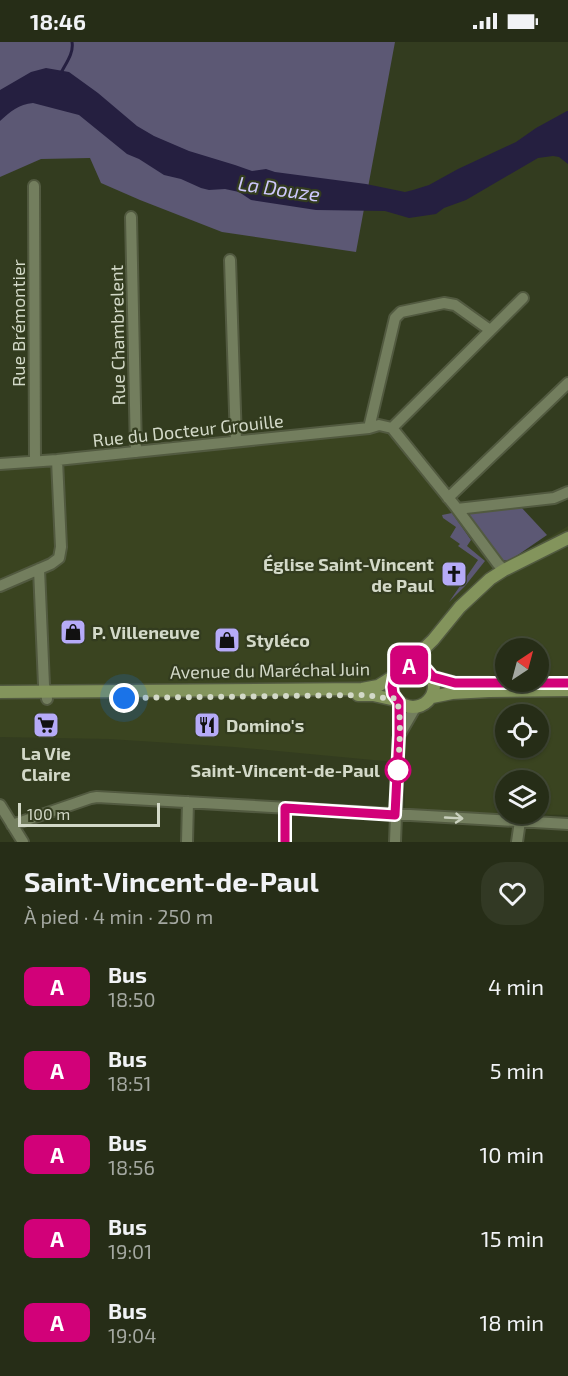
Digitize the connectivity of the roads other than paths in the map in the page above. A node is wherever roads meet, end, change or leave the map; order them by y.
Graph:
1 (34, 186) dead end
2 (132, 217) dead end
3 (230, 260) dead end
4 (523, 298) dead end
5 (490, 330) junction
6 (567, 387) edge
7 (374, 426) junction
8 (392, 428) junction
9 (236, 441) junction
10 (136, 452) junction
11 (57, 460) junction
12 (35, 461) junction
13 (0, 464) edge
14 (568, 492) edge
15 (448, 498) junction
16 (457, 508) junction
17 (568, 538) edge
18 (39, 570) junction
19 (504, 570) junction
20 (0, 586) edge
21 (433, 640) junction
22 (406, 666) junction
23 (431, 675) junction
24 (394, 676) junction
25 (568, 683) edge
26 (568, 690) edge
27 (0, 692) edge
28 (47, 695) junction
29 (432, 697) junction
30 (0, 700) edge
31 (397, 700) junction
32 (415, 708) junction
33 (399, 735) junction
34 (188, 802) junction
35 (0, 806) edge
36 (285, 808) junction
37 (395, 815) junction
38 (495, 820) edge
39 (549, 823) edge
40 (520, 824) edge
41 (568, 824) edge
42 (12, 825) junction
43 (23, 842) edge
44 (187, 842) edge
45 (285, 842) edge
46 (395, 842) edge
47 (517, 842) edge

1 - 12 street, Rue Brémontier
2 - 10 street, Rue Chambrelent
3 - 9 street
4 - 5 street
5 - 7 street
5 - 8 street
6 - 15 street
7 - 8 street, Rue du Docteur Grouille
7 - 9 street, Rue du Docteur Grouille
8 - 15 street
9 - 10 street, Rue du Docteur Grouille
10 - 11 street, Rue du Docteur Grouille
11 - 12 street, Rue du Docteur Grouille
11 - 18 street
12 - 13 street, Rue du Docteur Grouille
14 - 16 street
15 - 16 street
16 - 19 street
17 - 19 main road
18 - 20 street
18 - 28 street
19 - 21 main road
21 - 22 main road
21 - 23 main road
22 - 23 main road
22 - 24 main road
23 - 25 main road
23 - 29 main road
24 - 28 main road, Avenue du Maréchal Juin
24 - 31 main road
26 - 29 main road
27 - 28 main road, Avenue du Maréchal Juin
28 - 30 main road, Avenue du Maréchal Juin
28 - 31 main road, Avenue du Maréchal Juin
29 - 32 main road
31 - 32 main road
31 - 33 street
32 - 33 street
33 - 37 street
34 - 36 street
34 - 42 street
34 - 44 street
35 - 42 street
36 - 37 street
36 - 45 street
37 -> 38 street
37 - 46 street
39 - 41 street
40 - 47 street
42 - 43 street

